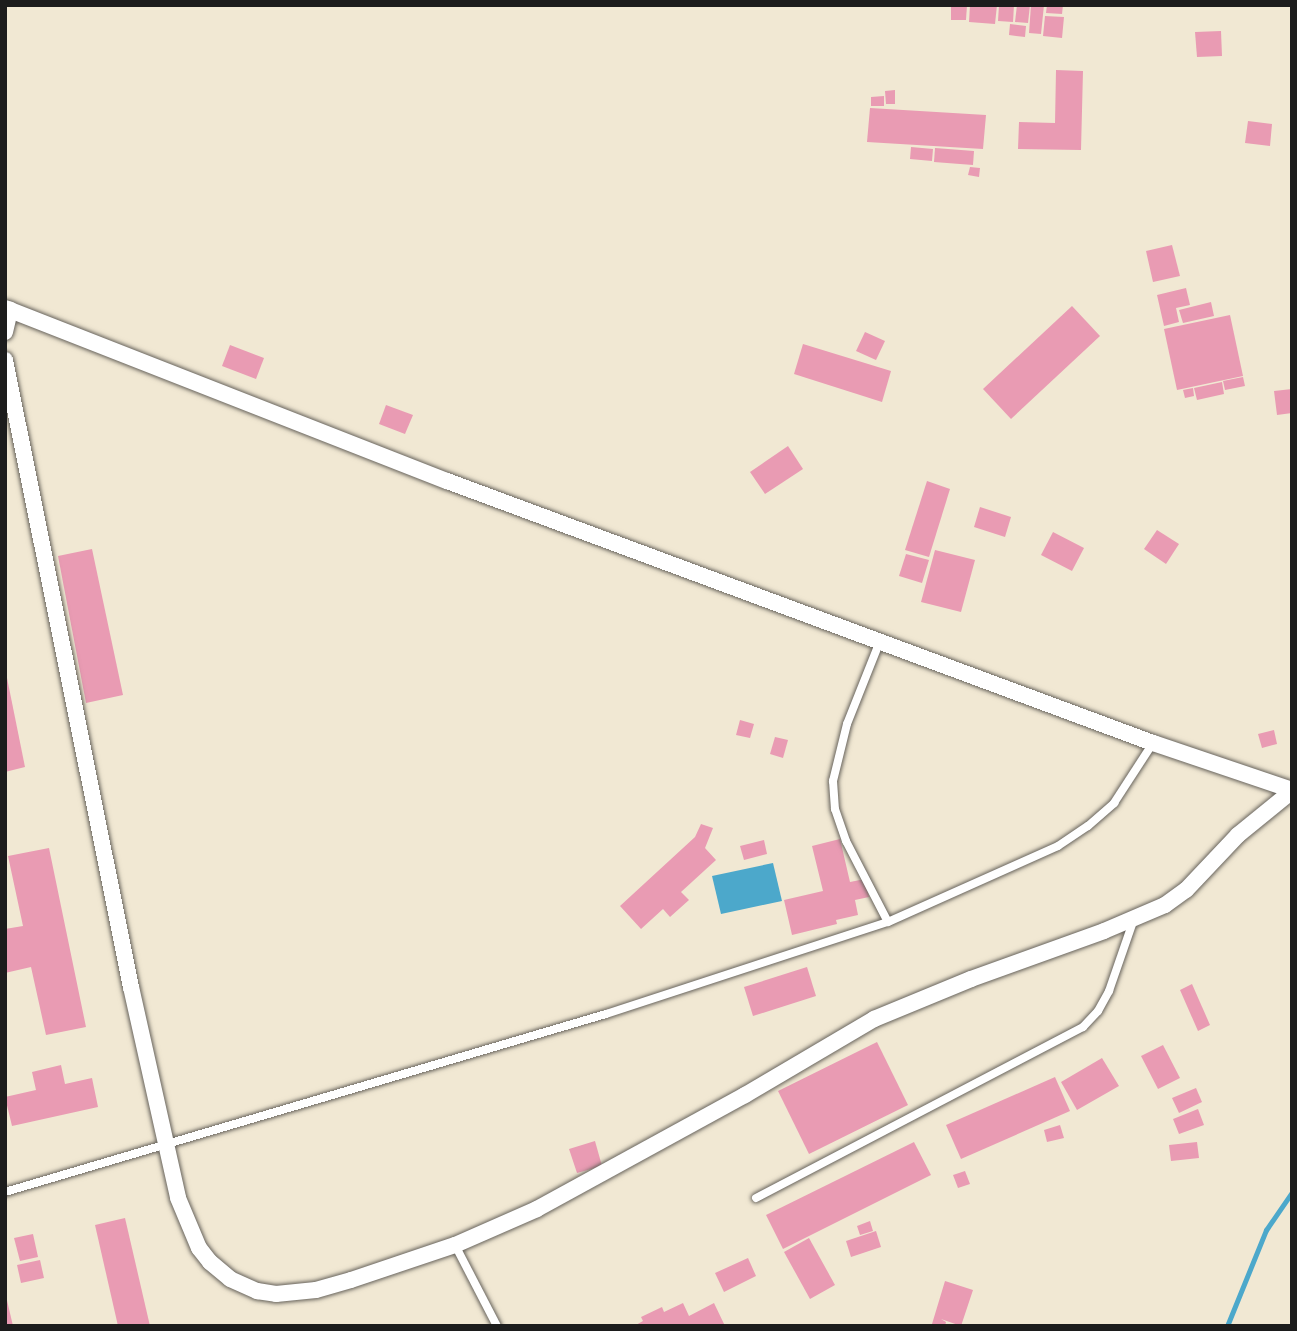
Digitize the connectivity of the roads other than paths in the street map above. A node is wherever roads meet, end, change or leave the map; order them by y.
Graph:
1 (8, 309) edge
2 (5, 332) edge
3 (5, 360) edge
4 (880, 641) junction
5 (1153, 743) junction
6 (1292, 791) edge
7 (1134, 919) junction
8 (888, 922) junction
9 (167, 1146) junction
10 (5, 1192) edge
11 (756, 1198) dead end
12 (455, 1245) junction
13 (497, 1326) edge

1 - 2 street
1 - 4 street
3 - 9 street
4 - 5 street
4 - 8 lane
5 - 6 street
5 - 8 lane
6 - 7 street
7 - 11 lane
7 - 12 street
8 - 9 lane
9 - 10 lane
9 - 12 street
12 - 13 lane

